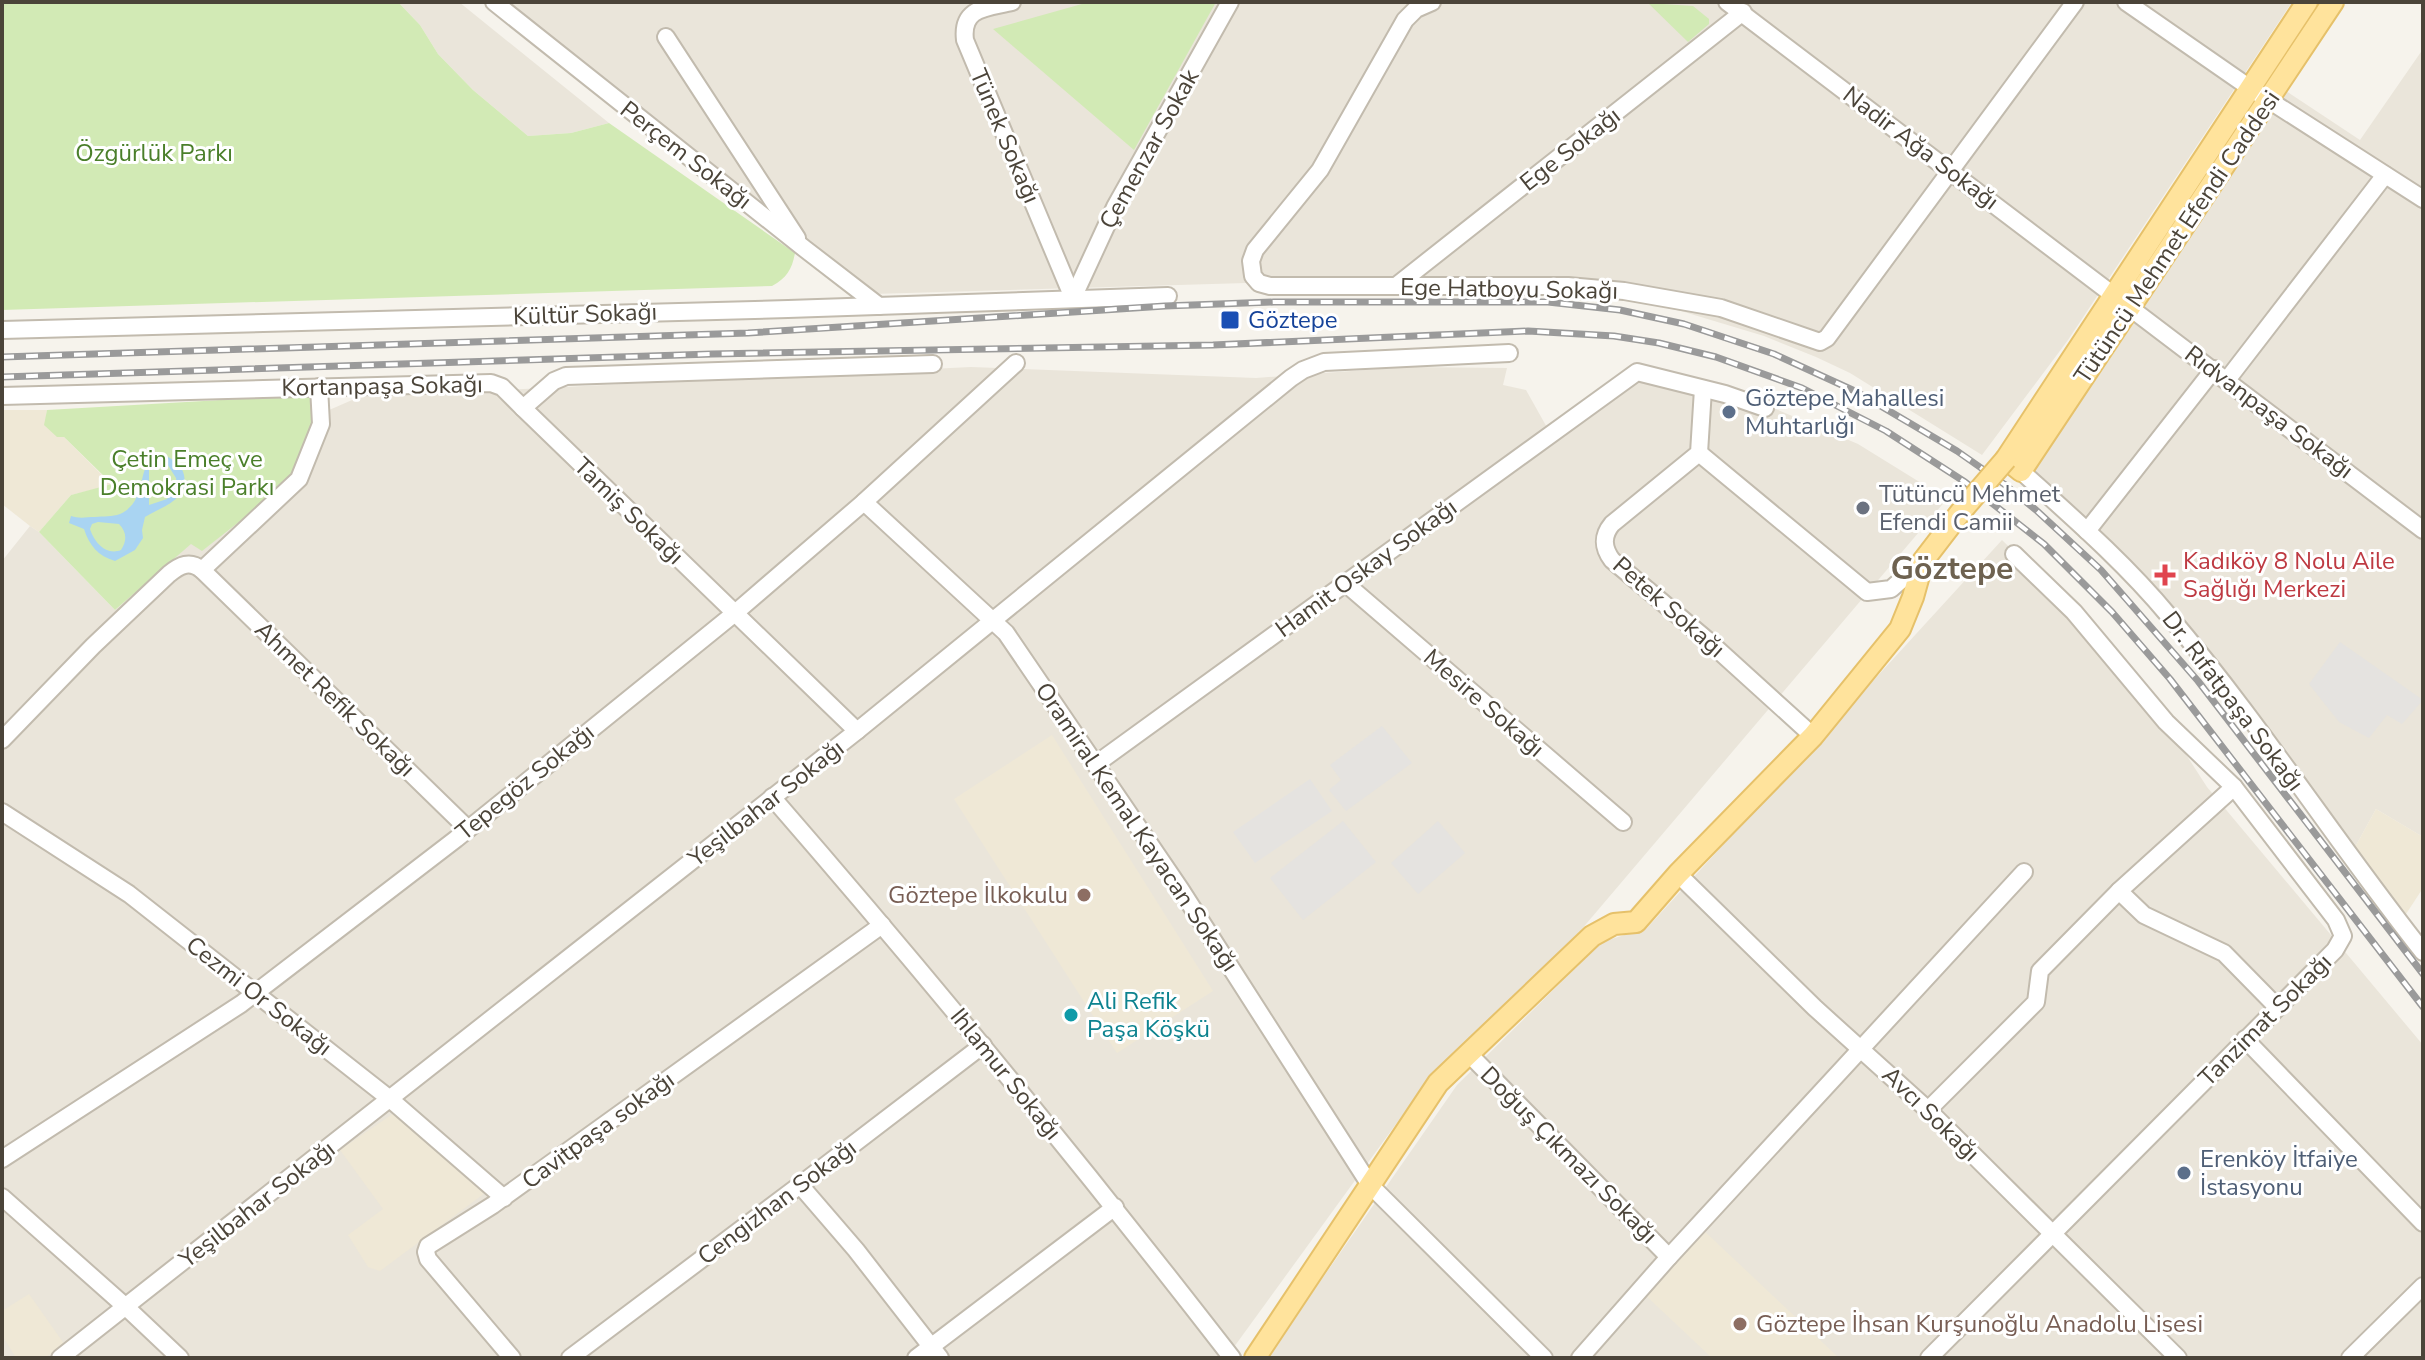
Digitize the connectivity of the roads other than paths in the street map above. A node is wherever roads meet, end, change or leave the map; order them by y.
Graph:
1 (494, 2) edge
2 (1012, 2) edge
3 (1230, 2) edge
4 (1432, 2) edge
5 (1727, 2) edge
6 (2075, 2) edge
7 (2126, 2) edge
8 (2307, 2) edge
9 (2333, 2) edge
10 (1743, 12) junction
11 (666, 37) dead end
12 (2250, 88) junction
13 (2269, 100) junction
14 (1951, 170) junction
15 (2385, 175) junction
16 (2423, 199) edge
17 (805, 249) junction
18 (1396, 286) junction
19 (1168, 296) dead end
20 (1073, 298) junction
21 (2123, 300) junction
22 (879, 306) junction
23 (2, 330) edge
24 (1509, 353) dead end
25 (1016, 363) dead end
26 (933, 364) dead end
27 (2221, 374) junction
28 (319, 387) junction
29 (1703, 389) junction
30 (2, 396) edge
31 (523, 408) junction
32 (1765, 408) dead end
33 (1699, 453) junction
34 (2013, 465) junction
35 (864, 502) junction
36 (2423, 530) edge
37 (2087, 531) junction
38 (2014, 554) dead end
39 (1923, 561) junction
40 (202, 570) junction
41 (1345, 583) junction
42 (735, 613) junction
43 (993, 621) junction
44 (857, 731) junction
45 (1813, 736) junction
46 (2, 740) edge
47 (1096, 764) junction
48 (2234, 787) junction
49 (772, 797) junction
50 (2, 812) edge
51 (1623, 822) dead end
52 (468, 829) junction
53 (2024, 872) dead end
54 (1678, 874) junction
55 (2119, 891) junction
56 (882, 925) junction
57 (2423, 952) edge
58 (256, 993) junction
59 (2277, 1007) junction
60 (2245, 1039) junction
61 (983, 1045) junction
62 (1860, 1048) junction
63 (1468, 1053) junction
64 (390, 1099) junction
65 (1928, 1110) junction
66 (2, 1159) edge
67 (800, 1185) junction
68 (1370, 1185) junction
69 (2, 1197) edge
70 (504, 1198) junction
71 (1115, 1207) junction
72 (2423, 1223) edge
73 (2053, 1233) junction
74 (1669, 1257) junction
75 (2423, 1286) edge
76 (126, 1307) junction
77 (936, 1352) edge
78 (60, 1358) edge
79 (180, 1358) edge
80 (512, 1358) edge
81 (570, 1358) edge
82 (916, 1358) edge
83 (1232, 1358) edge
84 (1255, 1358) edge
85 (1544, 1358) edge
86 (1580, 1358) edge
87 (1929, 1358) edge
88 (2178, 1358) edge
89 (2350, 1358) edge

1 - 17 street, Perçem Sokağı
2 - 20 street, Tünek Sokağı
3 - 20 street, Çemenzar Sokak
4 - 18 street, Ege Hatboyu Sokağı
5 - 10 street, Nadir Ağa Sokağı
6 - 14 street
7 - 12 street
8 - 12 main road, Tütüncü Mehmet Efendi Caddesi
9 - 13 main road, Tütüncü Mehmet Efendi Caddesi
10 - 14 street, Nadir Ağa Sokağı
10 - 18 street, Ege Sokağı
11 - 17 street
12 - 13 street
12 - 21 main road, Tütüncü Mehmet Efendi Caddesi
13 - 15 street
13 - 21 main road, Tütüncü Mehmet Efendi Caddesi
14 - 18 street, Ege Hatboyu Sokağı
14 - 21 street, Nadir Ağa Sokağı
15 - 16 street
15 - 27 street
17 - 22 street, Perçem Sokağı
19 - 20 street, Kültür Sokağı
20 - 22 street, Kültür Sokağı
21 - 27 street, Rıdvanpaşa Sokağı
21 - 34 main road, Tütüncü Mehmet Efendi Caddesi
22 - 23 street, Kültür Sokağı
24 - 43 street, Yeşilbahar Sokağı
25 - 35 street, Tepegöz Sokağı
26 - 31 street
27 - 36 street, Rıdvanpaşa Sokağı
27 - 37 street
28 - 30 street, Kortanpaşa Sokağı
28 - 31 street, Kortanpaşa Sokağı
28 - 40 street
29 - 32 street
29 - 33 street
29 - 41 street, Hamit Oskay Sokağı
31 - 42 street, Tamiş Sokağı
33 - 39 street
33 - 45 street, Petek Sokağı
34 - 37 street, Dr. Rıfatpaşa Sokağı
34 - 39 main road, Tütüncü Mehmet Efendi Caddesi, bridge
35 - 42 street, Tepegöz Sokağı
35 - 43 street, Oramiral Kemal Kayacan Sokağı
37 - 57 street, Dr. Rıfatpaşa Sokağı
38 - 48 street, Tanzimat Sokağı
39 - 45 main road
40 - 46 street
40 - 52 street, Ahmet Refik Sokağı
41 - 47 street, Hamit Oskay Sokağı
41 - 51 street, Mesire Sokağı
42 - 44 street, Tamiş Sokağı
42 - 52 street, Tepegöz Sokağı
43 - 44 street, Yeşilbahar Sokağı
43 - 47 street, Oramiral Kemal Kayacan Sokağı
44 - 49 street, Yeşilbahar Sokağı
45 - 54 main road
47 - 68 street, Oramiral Kemal Kayacan Sokağı
48 - 55 street
48 - 59 street, Tanzimat Sokağı
49 - 56 street, Ihlamur Sokağı
49 - 64 street, Yeşilbahar Sokağı
50 - 58 street, Cezmi Or Sokağı
52 - 58 street, Tepegöz Sokağı
53 - 62 street
54 - 62 street, Avcı Sokağı
54 - 63 main road
55 - 59 street
55 - 65 street
56 - 61 street, Ihlamur Sokağı
56 - 70 street, Cavitpaşa sokağı
58 - 64 street, Cezmi Or Sokağı
58 - 66 street, Tepegöz Sokağı
59 - 60 street, Tanzimat Sokağı
60 - 72 street
60 - 73 street, Tanzimat Sokağı
61 - 67 street, Cengizhan Sokağı
61 - 71 street, Ihlamur Sokağı
62 - 65 street, Avcı Sokağı
62 - 74 street
63 - 68 main road
63 - 74 street, Doğuş Çıkmazı Sokağı
64 - 70 street, Cezmi Or Sokağı
64 - 76 street, Yeşilbahar Sokağı
65 - 73 street, Avcı Sokağı
67 - 77 street
67 - 81 street, Cengizhan Sokağı
68 - 84 main road
68 - 85 street, Oramiral Kemal Kayacan Sokağı
69 - 76 street
70 - 80 street, Cavitpaşa sokağı
71 - 77 street
71 - 83 street, Ihlamur Sokağı
73 - 87 street, Tanzimat Sokağı
73 - 88 street, Avcı Sokağı
74 - 86 street
75 - 89 street
76 - 78 street, Yeşilbahar Sokağı
76 - 79 street
77 - 82 street

